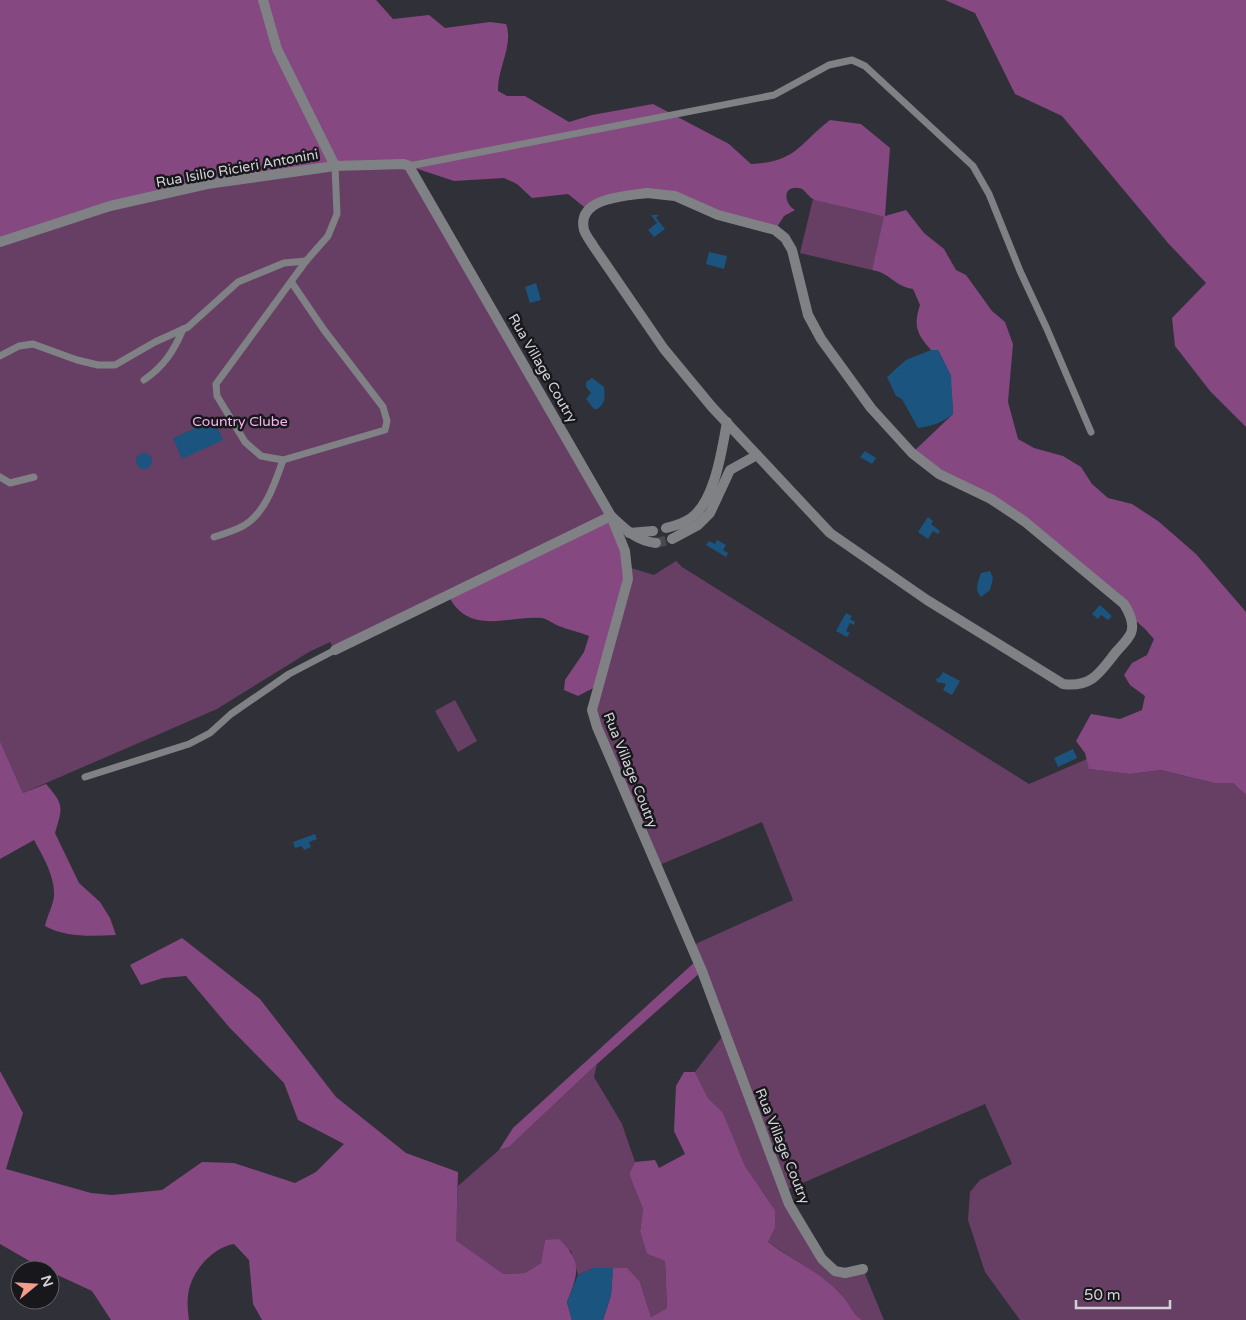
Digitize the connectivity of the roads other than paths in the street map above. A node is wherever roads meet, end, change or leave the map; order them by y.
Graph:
1 (264, 0) edge
2 (335, 166) junction
3 (409, 166) junction
4 (0, 242) edge
5 (306, 262) junction
6 (292, 283) junction
7 (183, 329) junction
8 (0, 356) edge
9 (144, 380) dead end
10 (727, 422) junction
11 (1091, 432) dead end
12 (757, 455) junction
13 (283, 460) junction
14 (0, 477) edge
15 (34, 477) dead end
16 (611, 516) junction
17 (666, 528) tunnel mouth
18 (653, 530) tunnel mouth
19 (628, 533) junction
20 (214, 537) dead end
21 (672, 539) tunnel mouth
22 (656, 543) tunnel mouth
23 (334, 650) joint
24 (85, 777) dead end
25 (863, 1269) dead end

1 - 2 street, Rua Isilio Ricieri Antonini
2 - 3 street
2 - 4 street, Rua Isilio Ricieri Antonini
2 - 5 lane
3 - 11 lane
3 - 16 street, Rua Village Coutry
5 - 6 lane
5 - 7 lane
6 - 13 lane
6 - 13 lane
7 - 8 lane
7 - 9 lane
10 - 12 street
10 - 12 street
10 - 17 street
12 - 21 street
13 - 20 lane
14 - 15 lane
16 - 19 street
16 - 23 street
16 - 25 street, Rua Village Coutry
18 - 19 street
19 - 22 street
23 - 24 lane

